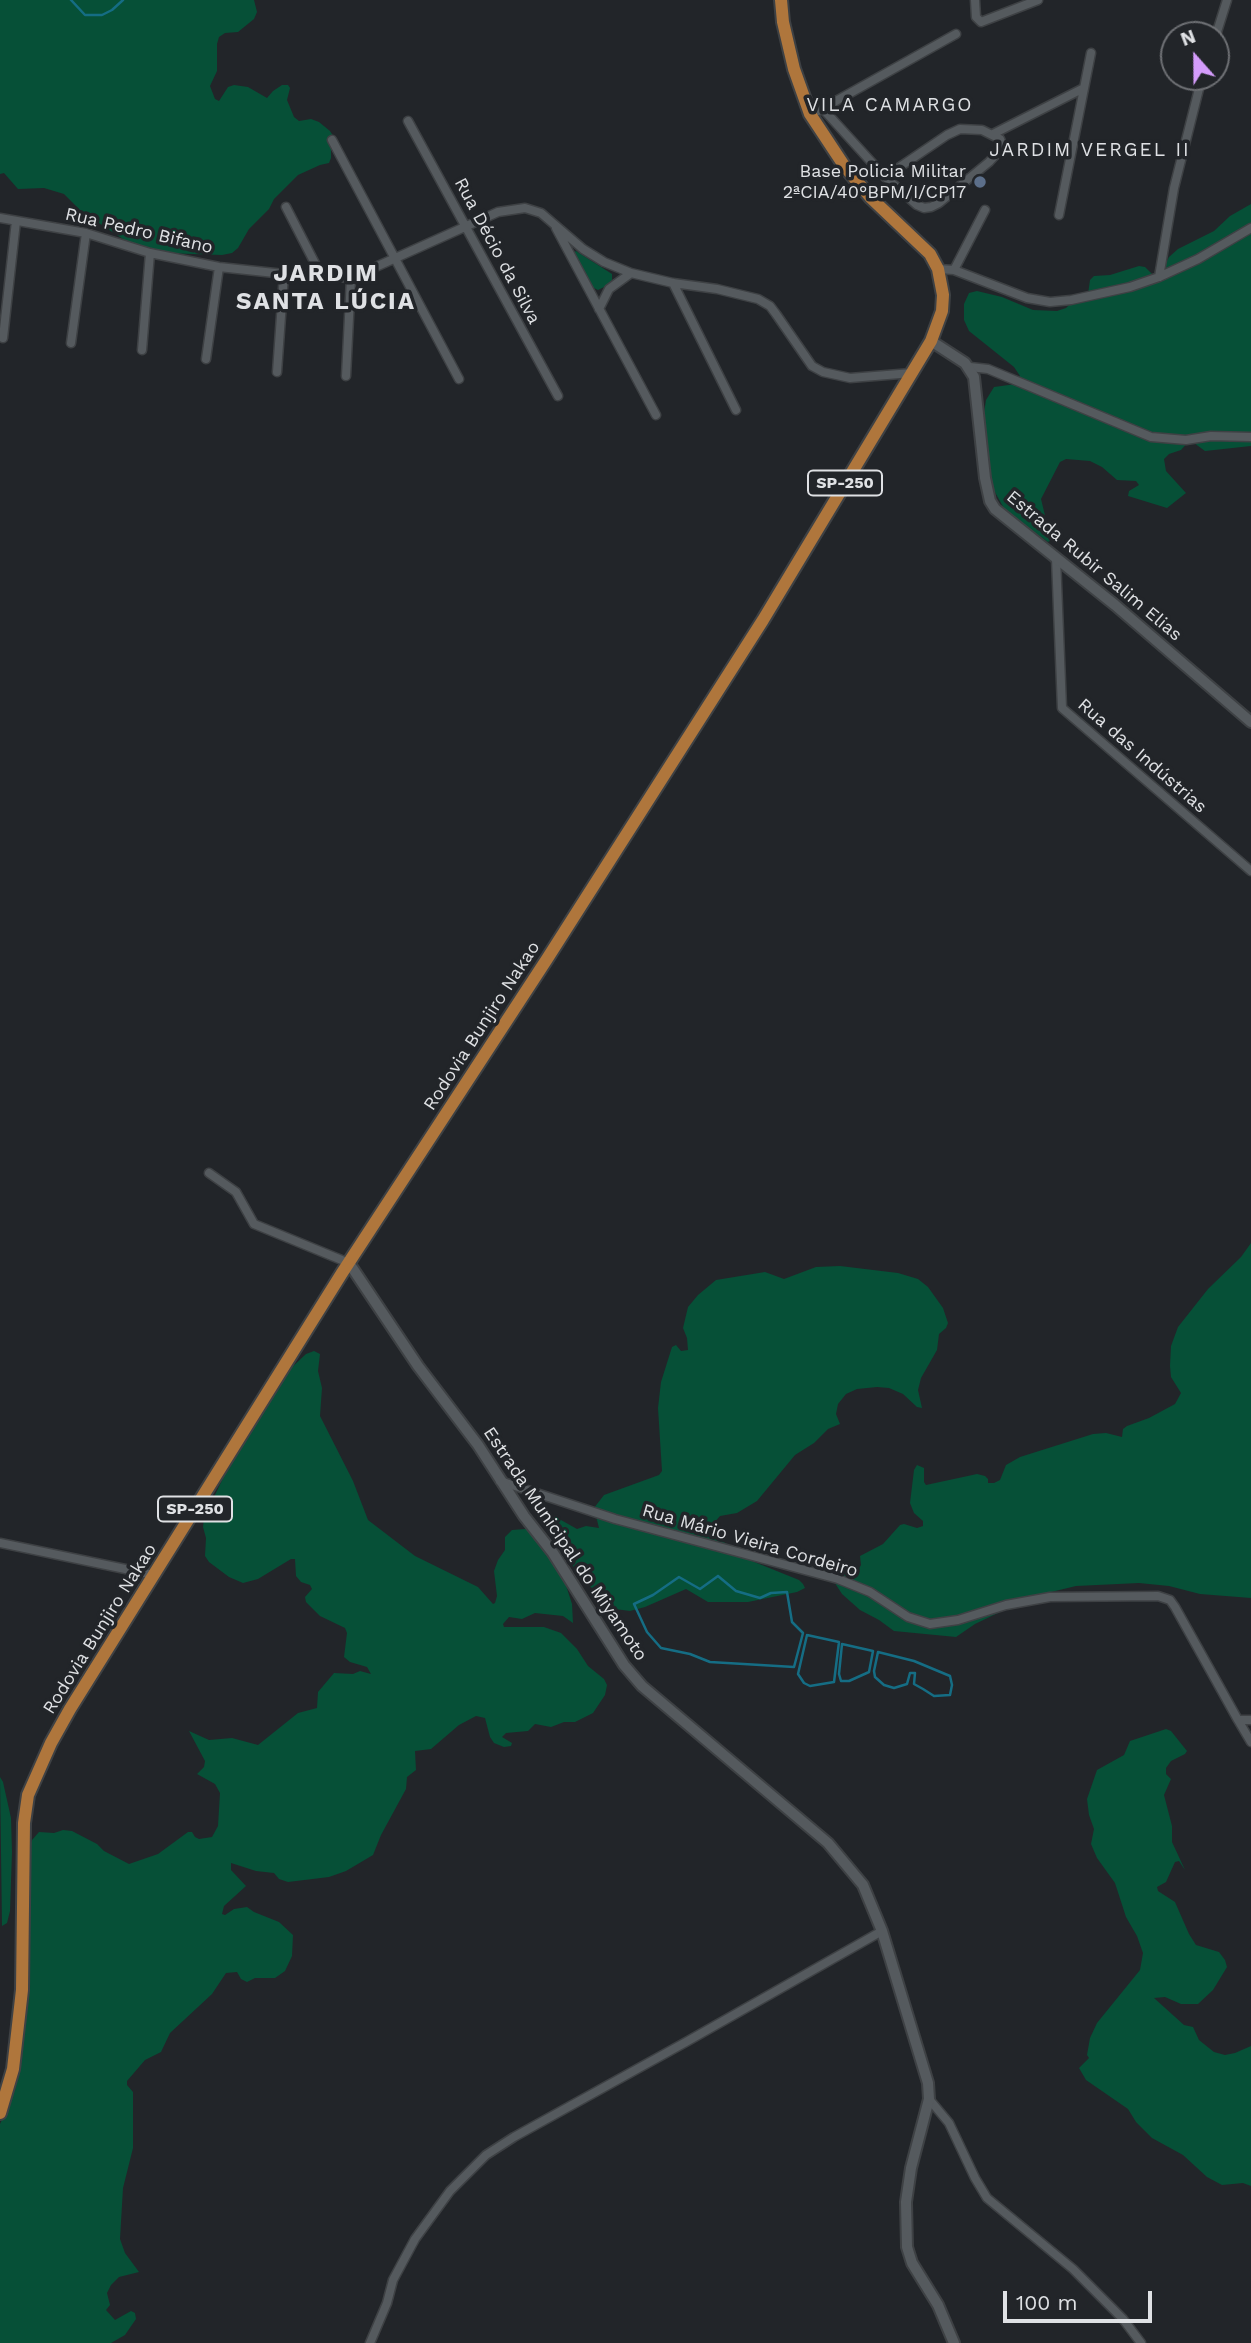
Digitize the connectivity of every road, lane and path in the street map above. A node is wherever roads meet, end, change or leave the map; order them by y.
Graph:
1 (780, 0) edge
2 (975, 0) edge
3 (1038, 0) edge
4 (1227, 0) edge
5 (1220, 21) edge
6 (956, 34) dead end
7 (1091, 53) dead end
8 (1084, 88) junction
9 (1198, 91) edge
10 (822, 109) junction
11 (810, 114) junction
12 (408, 121) dead end
13 (993, 134) junction
14 (332, 140) dead end
15 (885, 177) junction
16 (286, 207) dead end
17 (985, 210) dead end
18 (1059, 215) dead end
19 (0, 218) edge
20 (16, 221) junction
21 (553, 222) junction
22 (466, 225) junction
23 (1251, 228) edge
24 (86, 233) junction
25 (150, 253) junction
26 (396, 258) junction
27 (219, 267) junction
28 (938, 270) junction
29 (954, 270) junction
30 (631, 273) junction
31 (284, 274) junction
32 (322, 277) junction
33 (1158, 277) junction
34 (351, 278) junction
35 (673, 283) junction
36 (599, 309) junction
37 (4, 338) dead end
38 (931, 341) junction
39 (72, 343) dead end
40 (142, 349) dead end
41 (206, 359) dead end
42 (970, 367) junction
43 (277, 372) dead end
44 (912, 373) junction
45 (346, 376) dead end
46 (458, 379) dead end
47 (558, 396) dead end
48 (736, 410) dead end
49 (656, 415) dead end
50 (1251, 437) edge
51 (1056, 558) junction
52 (1251, 722) edge
53 (1251, 871) edge
54 (209, 1173) dead end
55 (349, 1263) junction
56 (500, 1481) junction
57 (0, 1543) edge
58 (154, 1575) junction
59 (1238, 1720) junction
60 (1251, 1720) edge
61 (1251, 1742) edge
62 (881, 1931) junction
63 (3, 2093) edge
64 (929, 2099) junction
65 (0, 2113) edge
66 (370, 2343) edge
67 (954, 2343) edge
68 (1140, 2343) edge

1 - 11 main road, Rodovia Bunjiro Nakao / SP-250
2 - 3 street
4 - 5 street
6 - 10 street
7 - 8 street
8 - 13 street
8 - 18 street
9 - 33 street
10 - 11 street
10 - 15 street
11 - 28 main road, Rodovia Bunjiro Nakao / SP-250
12 - 22 street, Rua Décio da Silva
13 - 15 street
13 - 15 street
14 - 26 street
16 - 32 street
17 - 29 street
19 - 20 street, Rua Pedro Bifano
20 - 24 street, Rua Pedro Bifano
20 - 37 street
21 - 22 street, Rua Pedro Bifano
21 - 30 street, Rua Pedro Bifano
21 - 36 street
22 - 26 street, Rua Pedro Bifano
22 - 47 street, Rua Décio da Silva
23 - 33 street
24 - 25 street, Rua Pedro Bifano
24 - 39 street
25 - 27 street, Rua Pedro Bifano
25 - 40 street
26 - 34 street, Rua Pedro Bifano
26 - 46 street
27 - 31 street, Rua Pedro Bifano
27 - 41 street
28 - 29 street
28 - 38 main road, Rodovia Bunjiro Nakao / SP-250
29 - 33 street
30 - 35 street, Rua Pedro Bifano
30 - 36 street
31 - 32 street, Rua Pedro Bifano
31 - 43 street
32 - 34 street, Rua Pedro Bifano
34 - 45 street
35 - 44 street, Rua Pedro Bifano
35 - 48 street
36 - 49 street
38 - 42 street
38 - 44 main road, Rodovia Bunjiro Nakao / SP-250
42 - 50 street
42 - 51 street, Estrada Rubir Salim Elias
44 - 55 main road, Rodovia Bunjiro Nakao / SP-250
51 - 52 street, Estrada Rubir Salim Elias
51 - 53 street, Rua das Indústrias
54 - 55 street
55 - 56 street, Estrada Municipal do Miyamoto
55 - 58 main road, Rodovia Bunjiro Nakao / SP-250
56 - 59 street, Rua Mário Vieira Cordeiro
56 - 62 street, Estrada Municipal do Miyamoto
57 - 58 street
58 - 63 main road, Rodovia Bunjiro Nakao / SP-250
59 - 60 street
59 - 61 street, Rua Mário Vieira Cordeiro
62 - 64 street, Estrada Municipal do Miyamoto
62 - 66 street
63 - 65 main road, Rodovia Bunjiro Nakao / SP-250
64 - 67 street, Estrada Municipal do Miyamoto
64 - 68 street

